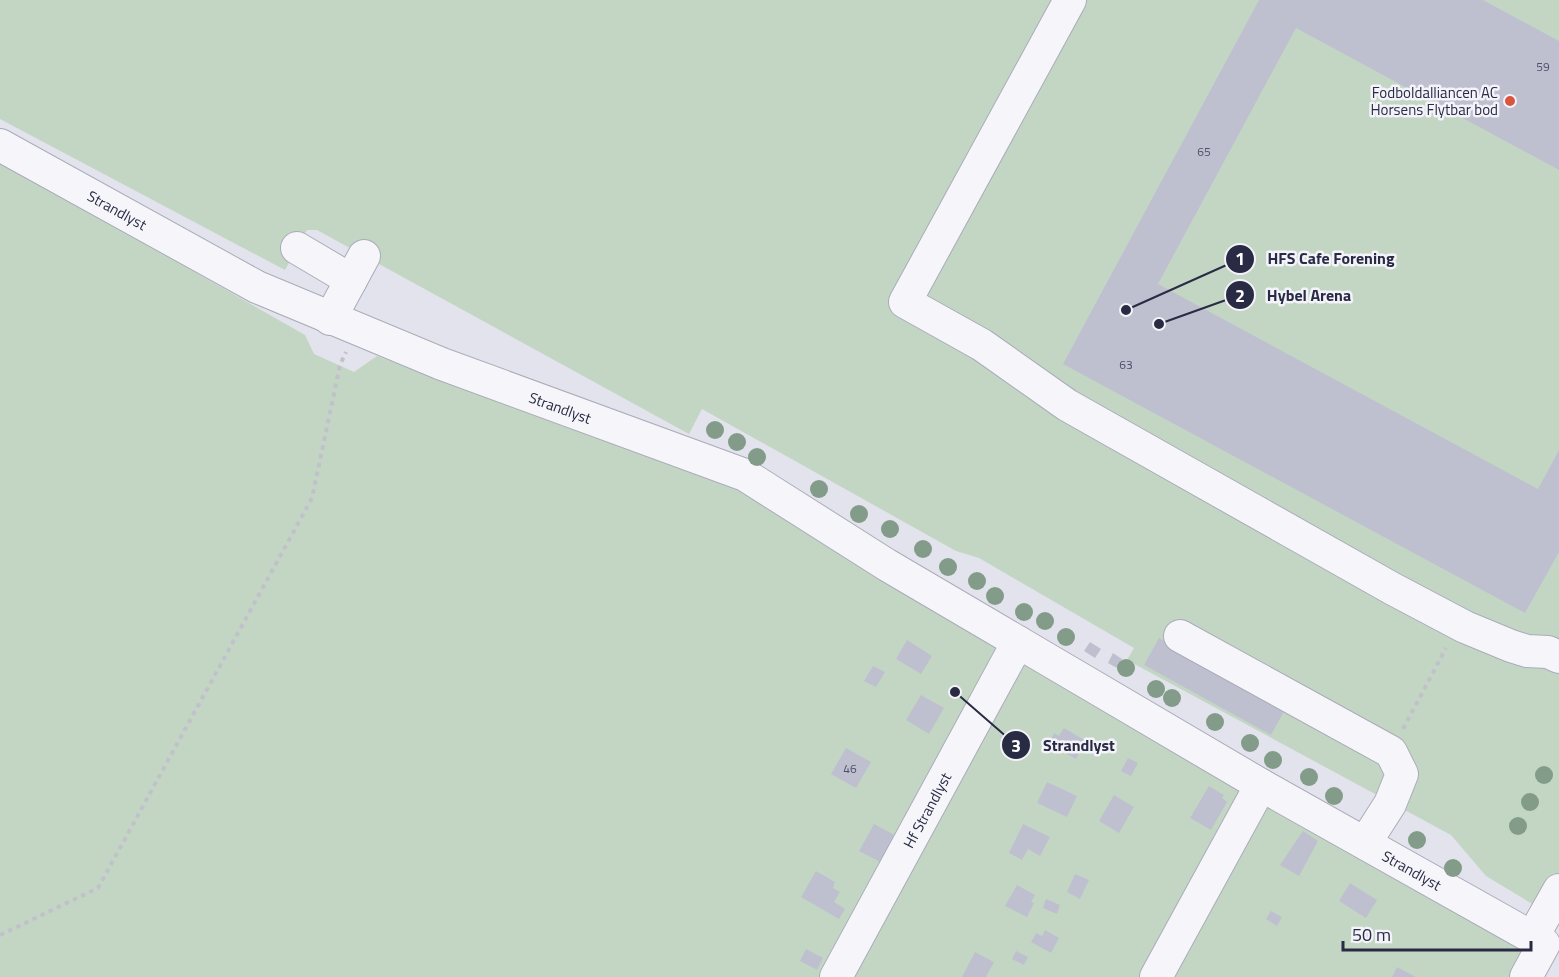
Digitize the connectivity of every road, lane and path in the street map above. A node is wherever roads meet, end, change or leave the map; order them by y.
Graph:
1 (1070, 0) edge
2 (0, 144) edge
3 (297, 248) dead end
4 (343, 324) junction
5 (1180, 636) dead end
6 (1018, 642) junction
7 (1559, 657) edge
8 (1440, 659) dead end
9 (1391, 752) junction
10 (1261, 784) junction
11 (1365, 843) junction
12 (1550, 916) edge
13 (0, 935) edge
14 (836, 977) edge
15 (1156, 977) edge
16 (1526, 977) edge

1 - 7 street
2 - 4 street, Strandlyst
3 - 4 street
4 - 6 street, Strandlyst
4 - 13 path
5 - 9 street
6 - 10 street, Strandlyst
6 - 14 street, Hf Strandlyst
8 - 9 path
9 - 11 street
10 - 11 street, Strandlyst
10 - 15 street
11 - 12 street, Strandlyst
12 - 16 street

